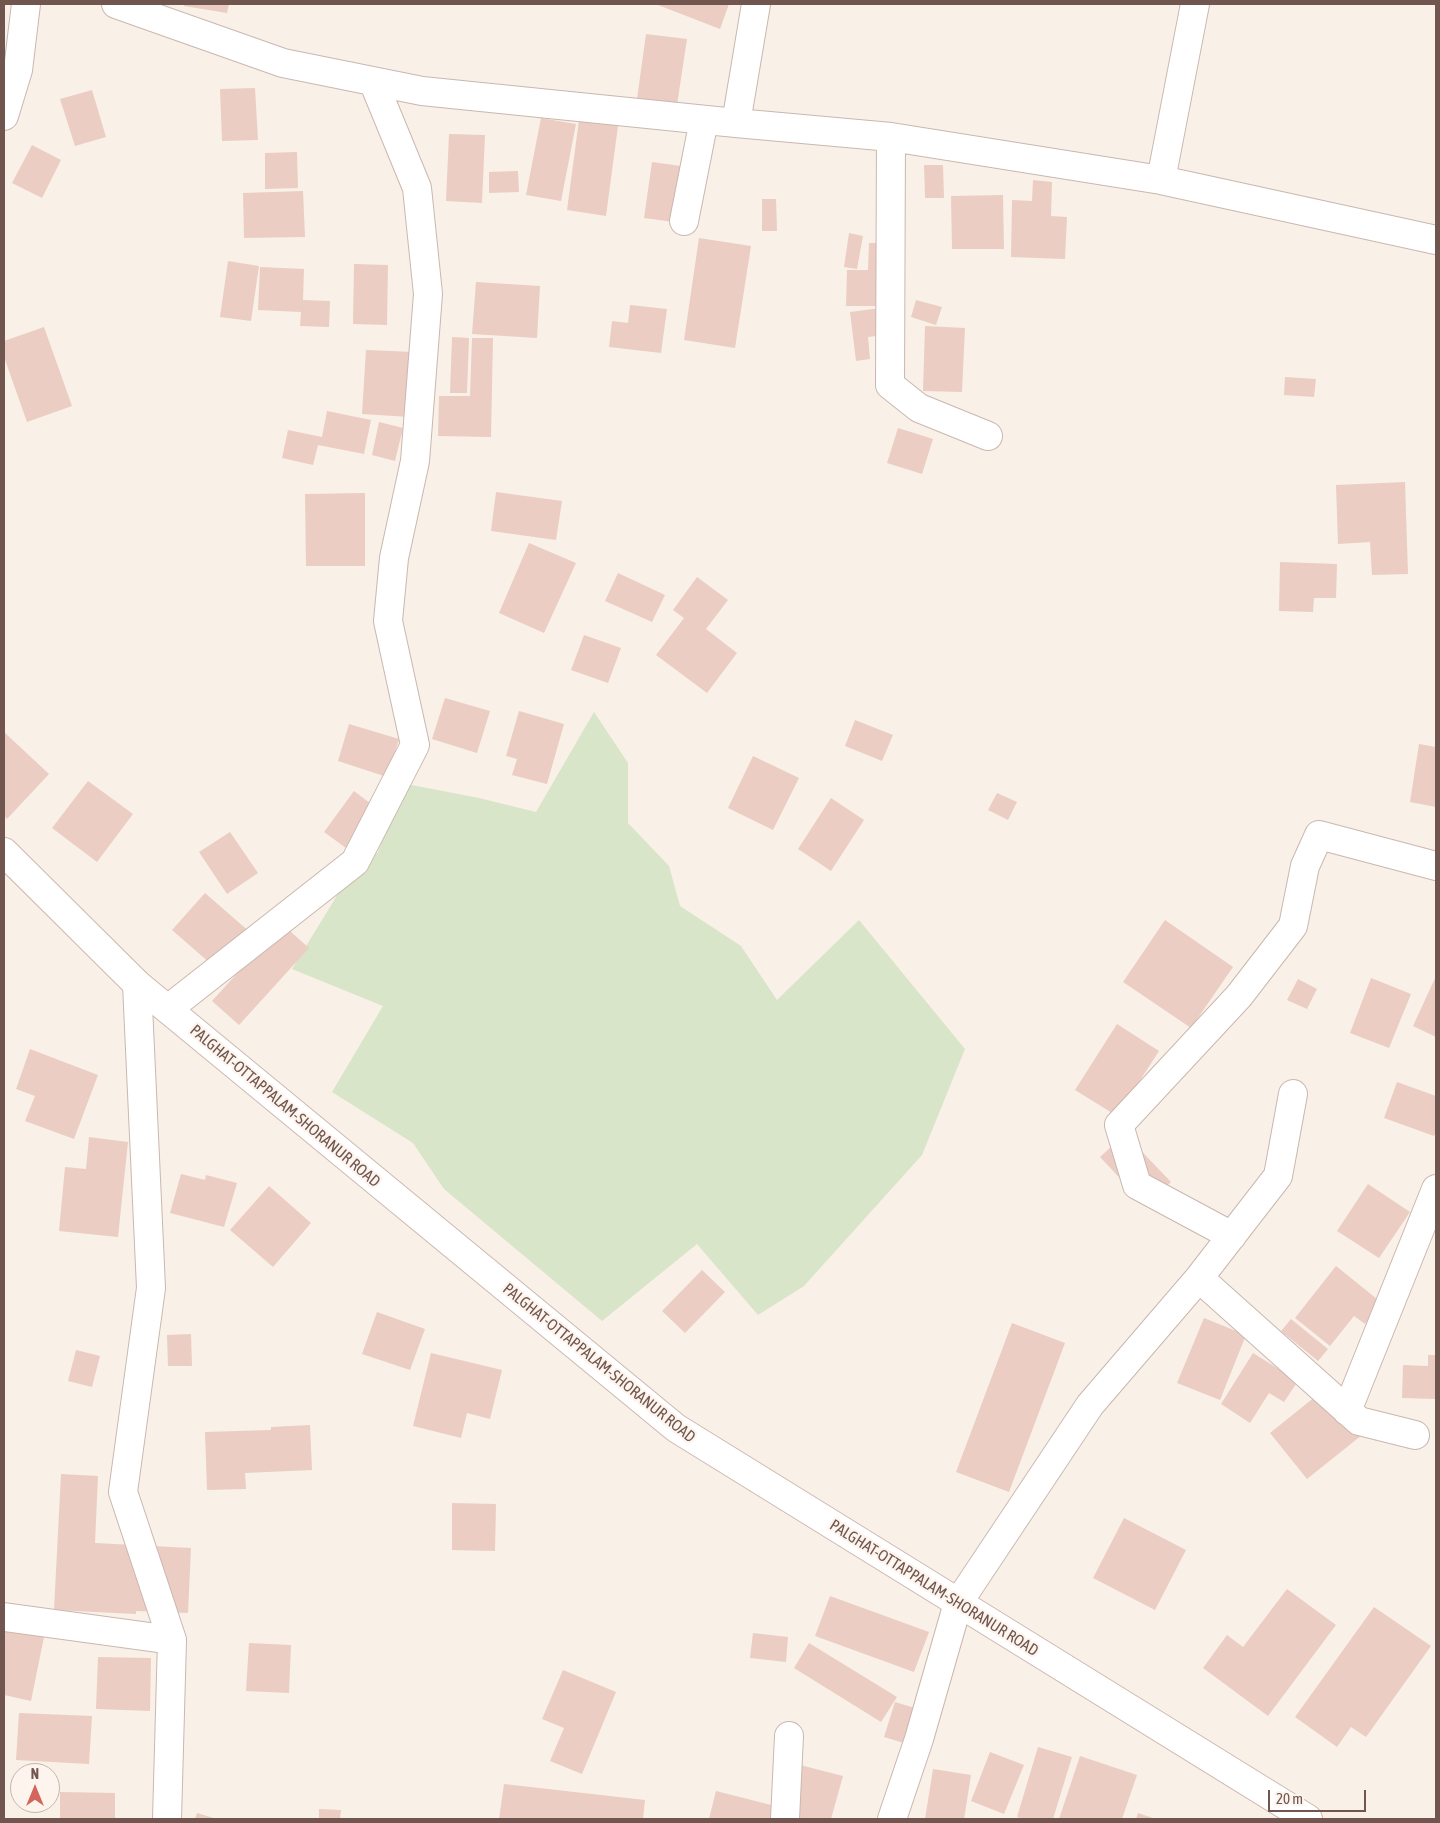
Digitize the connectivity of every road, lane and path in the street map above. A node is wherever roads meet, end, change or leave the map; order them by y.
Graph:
1 (26, 4) edge
2 (116, 4) edge
3 (756, 4) edge
4 (1195, 4) edge
5 (373, 81) junction
6 (4, 116) edge
7 (704, 120) junction
8 (736, 124) junction
9 (891, 136) junction
10 (1161, 180) junction
11 (684, 221) dead end
12 (1436, 240) edge
13 (988, 436) dead end
14 (4, 852) edge
15 (1436, 866) edge
16 (137, 984) junction
17 (168, 1009) junction
18 (1293, 1094) dead end
19 (1436, 1189) edge
20 (1232, 1236) junction
21 (1200, 1278) junction
22 (1347, 1410) junction
23 (1415, 1436) dead end
24 (958, 1603) junction
25 (4, 1617) edge
26 (172, 1640) junction
27 (789, 1736) dead end
28 (167, 1819) edge
29 (785, 1819) edge
30 (892, 1819) edge
31 (1308, 1819) edge

1 - 6 street
2 - 5 street
3 - 8 street
4 - 10 street
5 - 7 street
5 - 17 street
7 - 8 street
7 - 11 street
8 - 9 street
9 - 10 street
9 - 13 street
10 - 12 street
14 - 16 street, PALGHAT-OTTAPPALAM-SHORANUR ROAD
15 - 20 street
16 - 17 street, PALGHAT-OTTAPPALAM-SHORANUR ROAD
16 - 26 street
17 - 24 street, PALGHAT-OTTAPPALAM-SHORANUR ROAD
18 - 20 street
19 - 22 street
20 - 21 street
21 - 22 street
21 - 24 street
22 - 23 street
24 - 30 street
24 - 31 street, PALGHAT-OTTAPPALAM-SHORANUR ROAD
25 - 26 street
26 - 28 street
27 - 29 street

